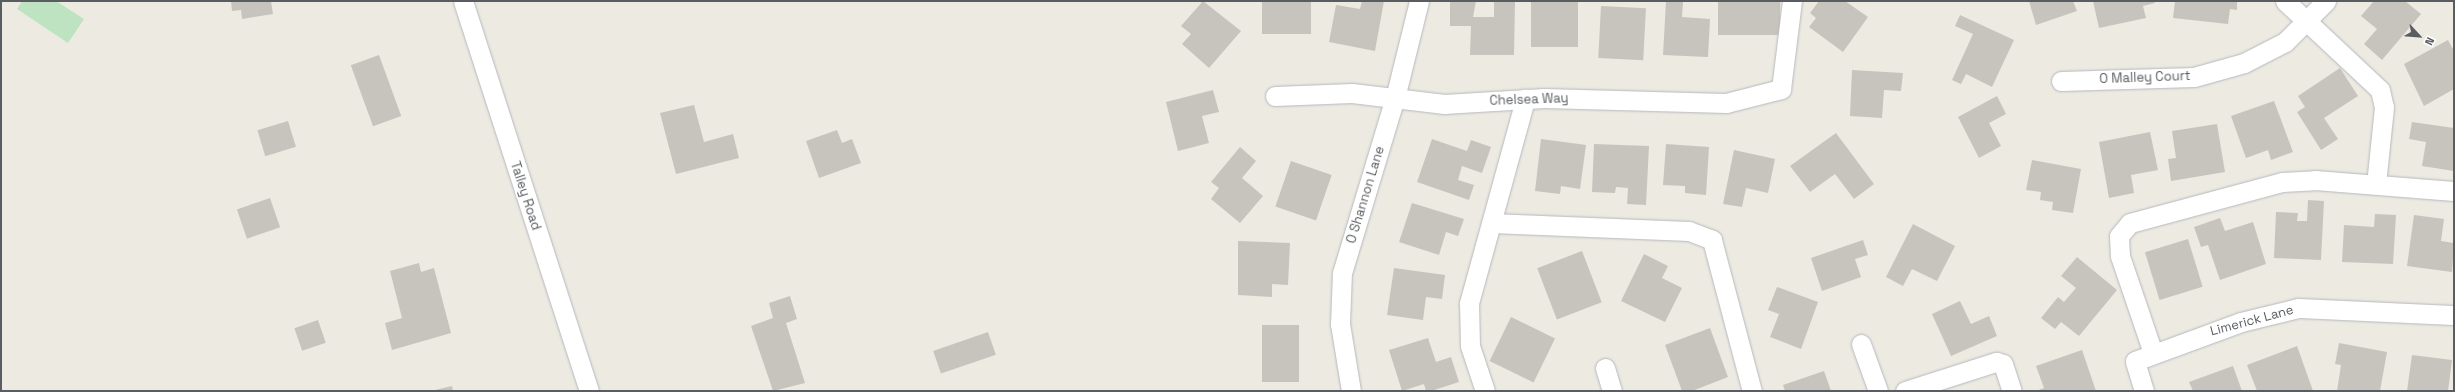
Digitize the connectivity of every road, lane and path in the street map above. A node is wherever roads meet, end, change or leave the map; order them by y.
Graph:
1 (463, 1) edge
2 (1419, 1) edge
3 (1792, 1) edge
4 (2285, 1) edge
5 (2326, 1) edge
6 (2308, 20) junction
7 (2061, 81) dead end
8 (1275, 96) dead end
9 (1395, 98) junction
10 (1525, 99) junction
11 (2376, 185) junction
12 (2454, 191) edge
13 (1491, 223) junction
14 (2454, 315) edge
15 (1862, 344) dead end
16 (2153, 353) junction
17 (1605, 368) dead end
18 (589, 391) edge
19 (1351, 391) edge
20 (1485, 391) edge
21 (1612, 391) edge
22 (1752, 391) edge
23 (1878, 391) edge
24 (1906, 391) edge
25 (2012, 391) edge
26 (2144, 391) edge

1 - 18 street, Talley Road
2 - 9 street, O Shannon Lane
3 - 10 street, Chelsea Way
4 - 6 street
5 - 6 street, O Malley Court
6 - 7 street, O Malley Court
6 - 11 street
8 - 9 street, Chelsea Way
9 - 10 street, Chelsea Way
9 - 19 street, O Shannon Lane
10 - 13 street
11 - 12 street
11 - 16 street
13 - 20 street
13 - 22 street
14 - 16 street, Limerick Lane
15 - 23 street
16 - 26 street, Limerick Lane
17 - 21 street
24 - 25 street

